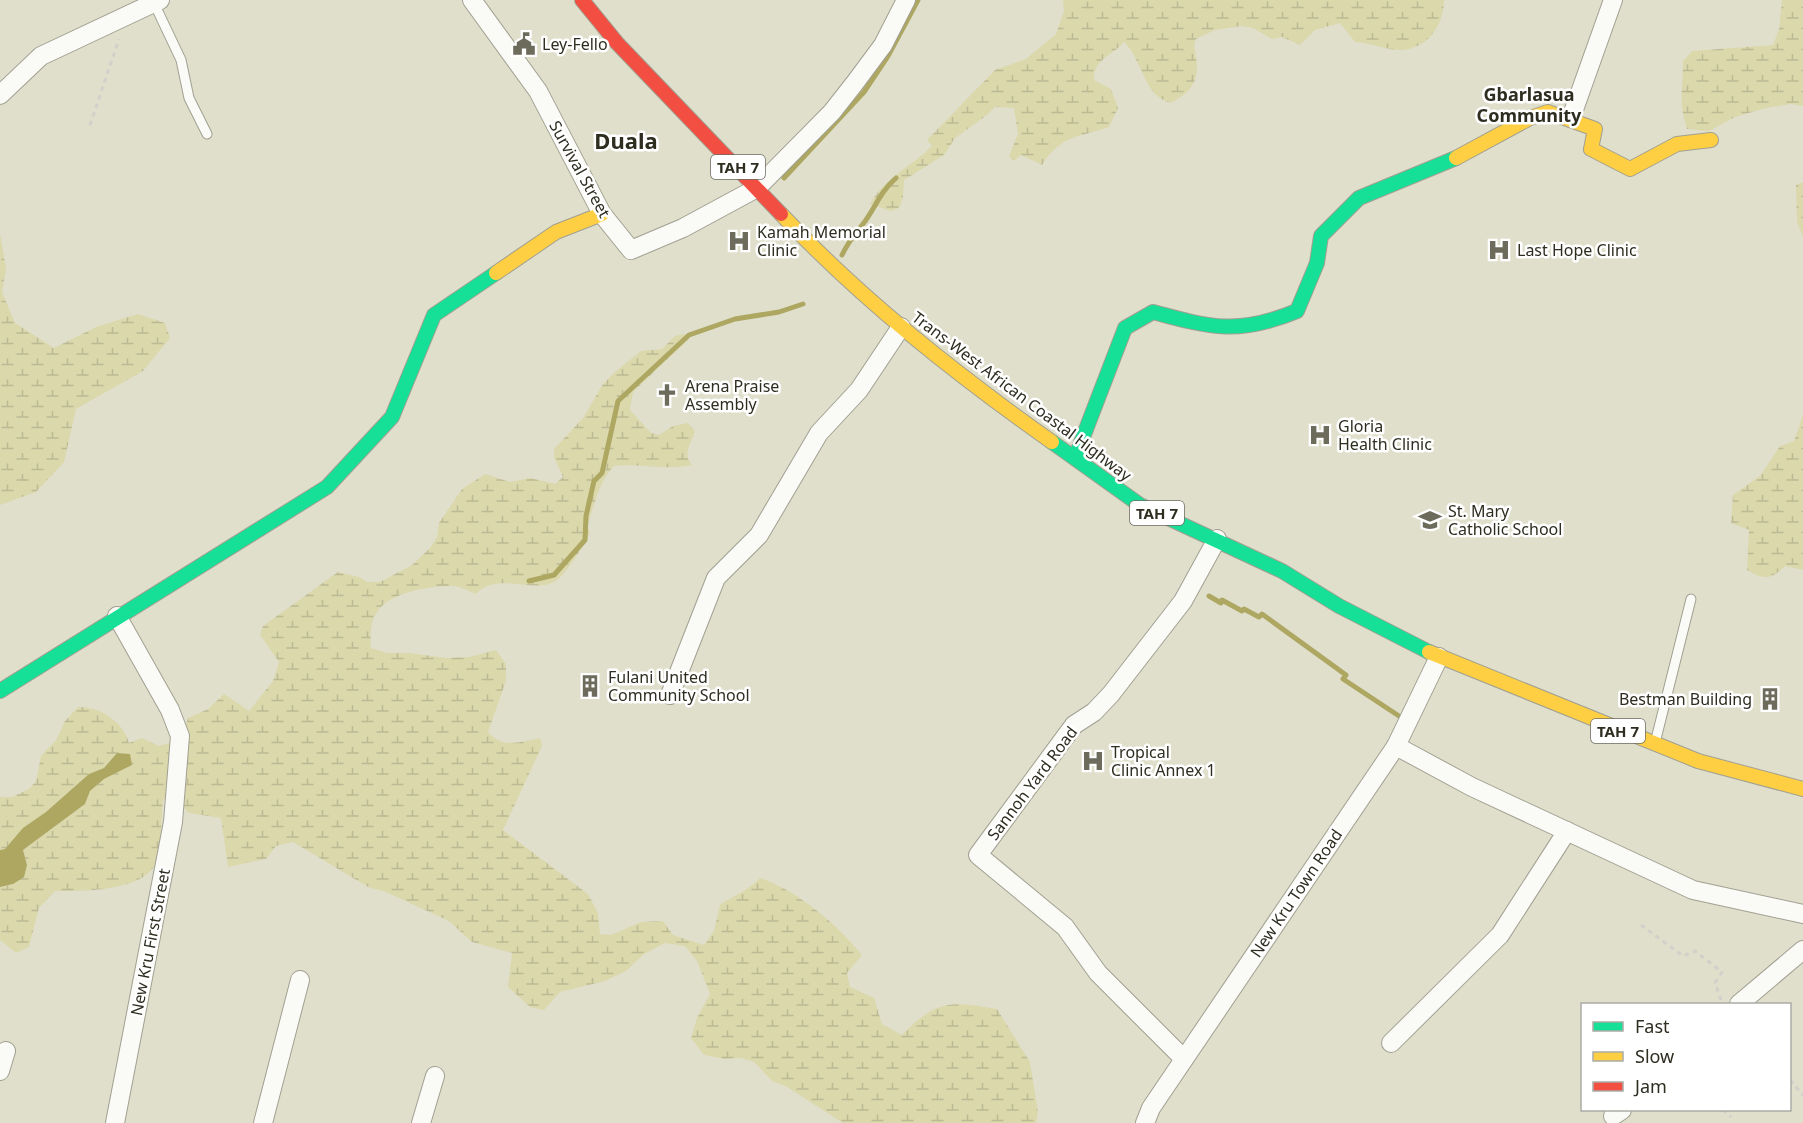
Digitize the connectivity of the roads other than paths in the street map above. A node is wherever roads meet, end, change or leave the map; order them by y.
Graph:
1 (472, 0) edge
2 (582, 0) edge
3 (906, 0) edge
4 (1613, 0) edge
5 (157, 2) edge
6 (0, 95) edge
7 (1571, 118) junction
8 (207, 134) dead end
9 (1711, 140) dead end
10 (757, 188) junction
11 (602, 214) junction
12 (901, 327) junction
13 (1075, 458) junction
14 (1217, 539) junction
15 (1691, 599) dead end
16 (117, 616) junction
17 (1439, 657) junction
18 (0, 691) edge
19 (670, 695) dead end
20 (1655, 744) junction
21 (1395, 746) junction
22 (1803, 789) edge
23 (1567, 831) junction
24 (1803, 914) edge
25 (1803, 950) edge
26 (300, 980) dead end
27 (1741, 1003) edge
28 (1390, 1043) dead end
29 (6, 1051) dead end
30 (1184, 1059) junction
31 (0, 1071) edge
32 (435, 1076) dead end
33 (115, 1123) edge
34 (263, 1123) edge
35 (421, 1123) edge
36 (1145, 1123) edge

1 - 11 street, Survival Street
2 - 10 main road, Trans-West African Coastal Highway / TAH 7
3 - 10 street
4 - 7 street
5 - 6 street
5 - 8 lane
7 - 9 main road
7 - 13 main road
10 - 11 street, Survival Street
10 - 12 main road, Trans-West African Coastal Highway / TAH 7
11 - 16 main road
12 - 13 main road, Trans-West African Coastal Highway / TAH 7
12 - 19 street
13 - 14 main road, Trans-West African Coastal Highway / TAH 7
14 - 17 main road, Trans-West African Coastal Highway / TAH 7
14 - 30 street, Sannoh Yard Road
15 - 20 lane
16 - 18 main road
16 - 33 street, New Kru First Street
17 - 20 main road, Trans-West African Coastal Highway / TAH 7
17 - 21 street, New Kru Town Road
20 - 22 main road, Trans-West African Coastal Highway / TAH 7
21 - 23 street
21 - 30 street, New Kru Town Road
23 - 24 street
23 - 28 street
25 - 27 street
26 - 34 street
29 - 31 street
30 - 36 street, New Kru Town Road
32 - 35 street

